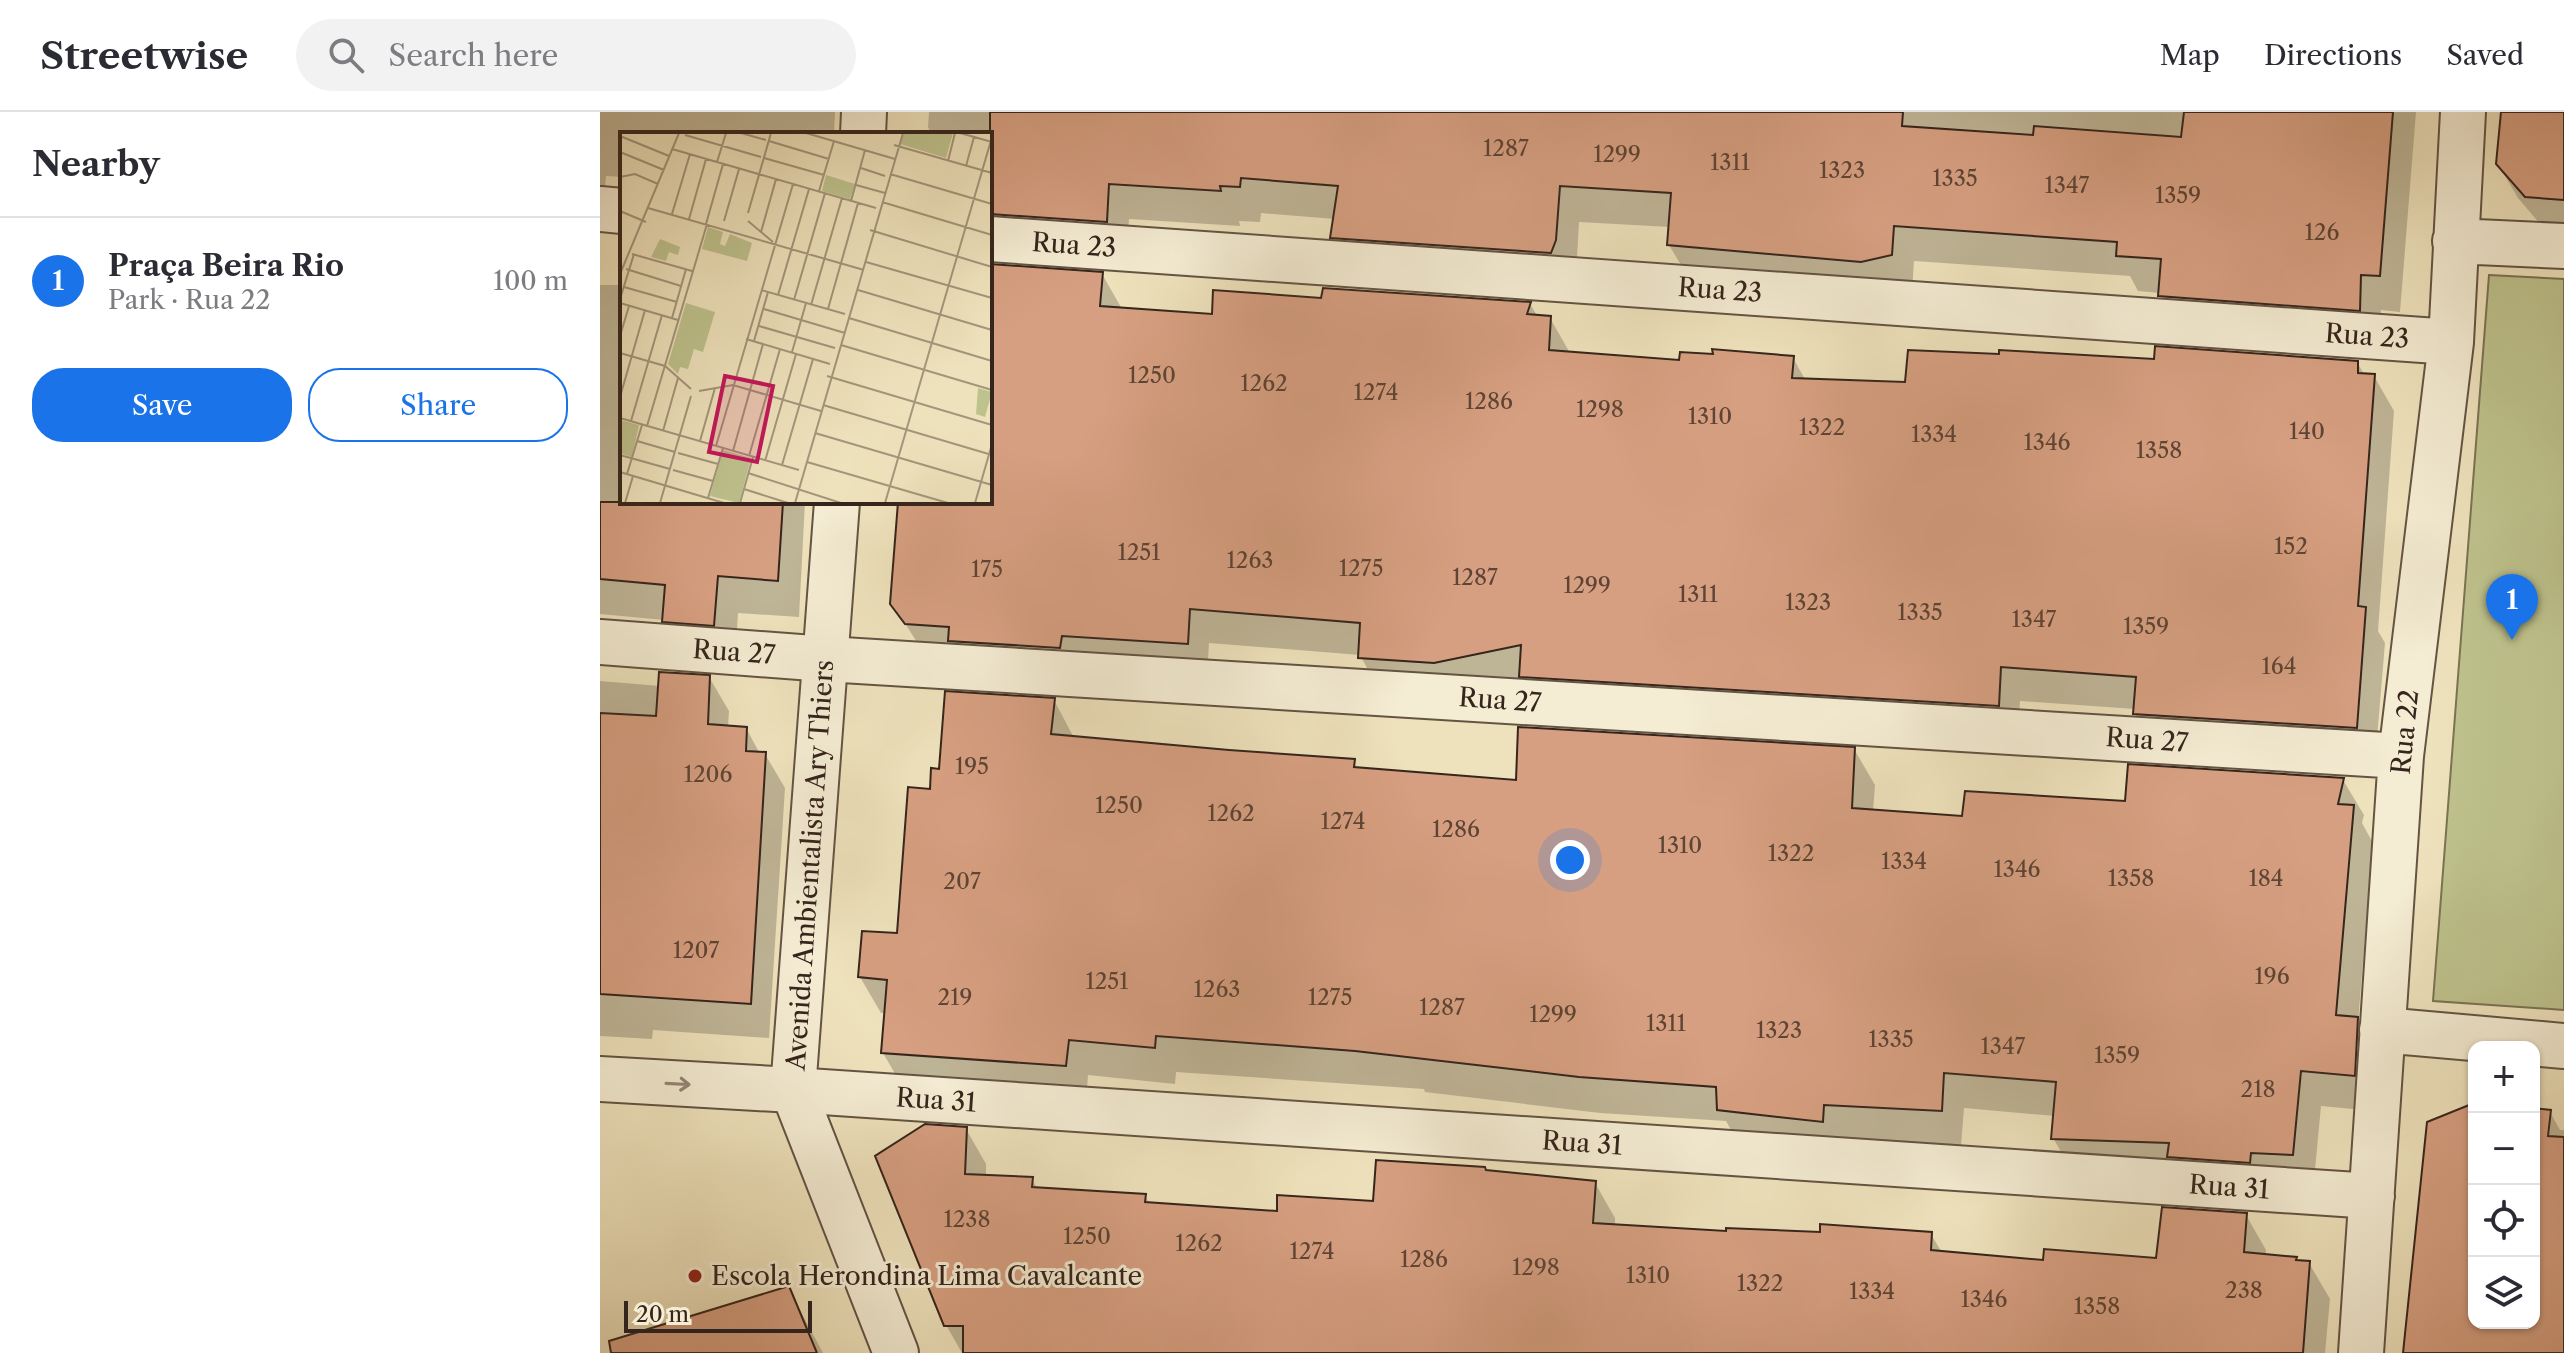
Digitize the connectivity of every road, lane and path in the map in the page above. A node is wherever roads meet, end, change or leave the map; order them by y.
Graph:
1 (864, 112) edge
2 (2463, 112) edge
3 (863, 132) edge
4 (600, 209) edge
5 (620, 211) edge
6 (992, 239) edge
7 (2455, 241) junction
8 (2564, 246) edge
9 (2451, 342) junction
10 (837, 504) edge
11 (600, 642) edge
12 (826, 659) junction
13 (2401, 756) junction
14 (2382, 1030) junction
15 (2564, 1046) edge
16 (600, 1079) edge
17 (793, 1090) junction
18 (2372, 1196) junction
19 (896, 1353) edge
20 (2361, 1353) edge

1 - 3 street
2 - 7 street, Rua 22
4 - 5 street
6 - 9 street, Rua 23
7 - 8 street
7 - 9 street, Rua 22
9 - 13 street, Rua 22
10 - 12 street, Avenida Ambientalista Ary Thiers
11 - 12 street, Rua 27
12 - 13 street, Rua 27
12 - 17 street, Avenida Ambientalista Ary Thiers
13 - 14 street, Rua 22
14 - 15 street
14 - 18 street, Rua 22
16 -> 17 street, Rua 31
17 - 18 street, Rua 31
17 - 19 street, Avenida Ambientalista Ary Thiers
18 - 20 street, Rua 22

